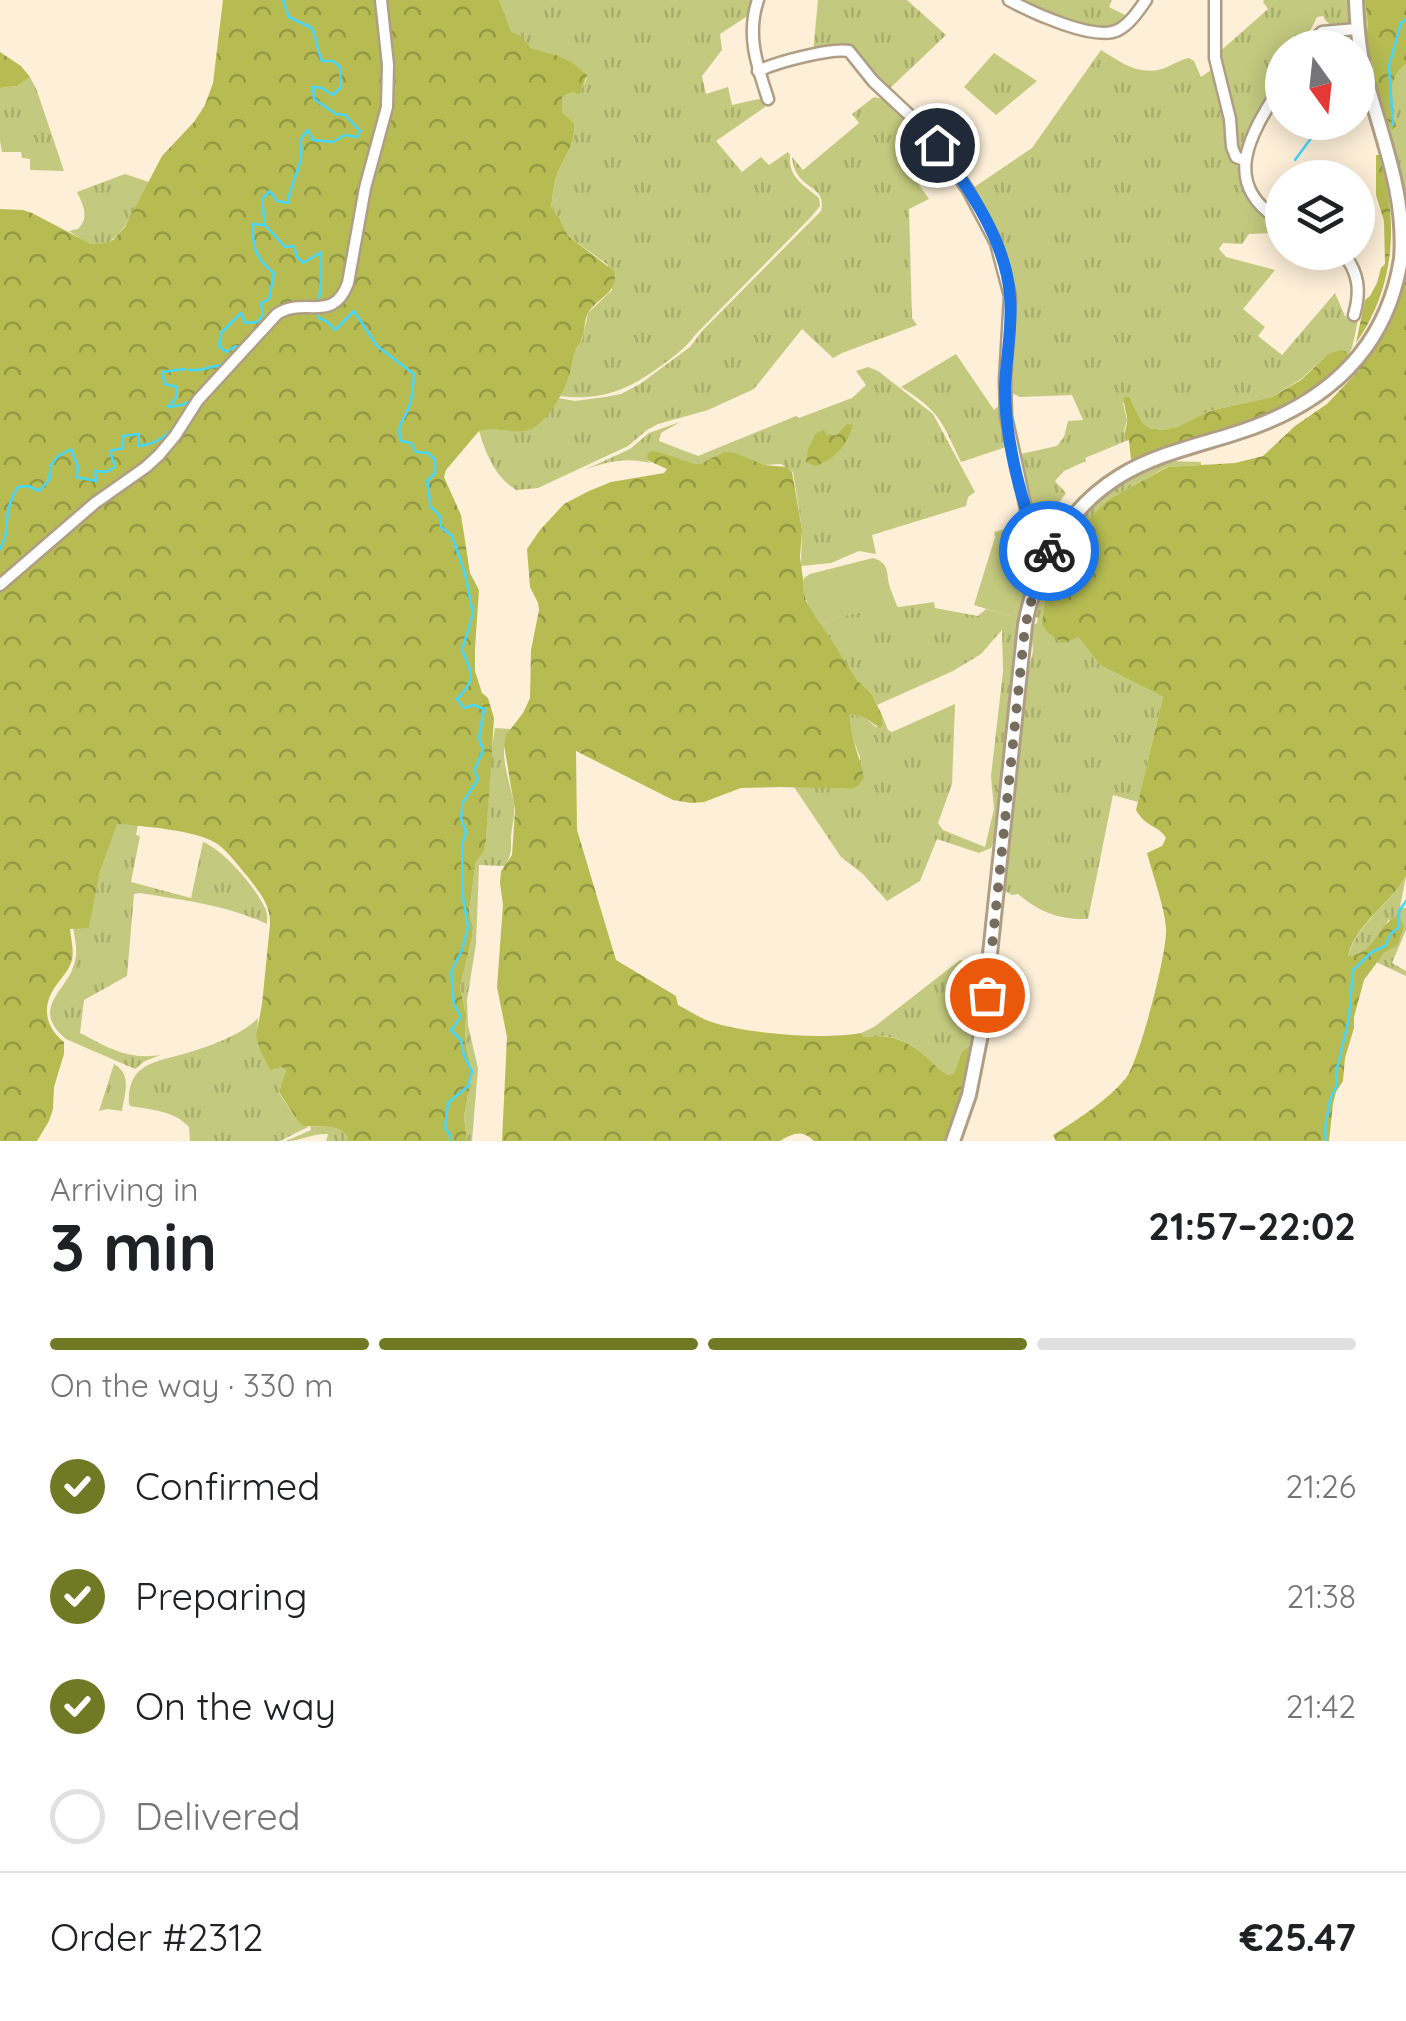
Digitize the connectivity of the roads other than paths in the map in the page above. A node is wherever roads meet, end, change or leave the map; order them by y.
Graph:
1 (381, 0) edge
2 (758, 0) edge
3 (1009, 0) edge
4 (1146, 0) edge
5 (1215, 0) edge
6 (1356, 0) edge
7 (1358, 29) junction
8 (1346, 30) edge
9 (758, 71) junction
10 (768, 99) dead end
11 (1265, 112) edge
12 (1244, 160) junction
13 (1265, 209) edge
14 (1353, 270) edge
15 (1354, 315) dead end
16 (1058, 536) junction
17 (0, 584) edge
18 (953, 1141) edge

1 - 17 street
2 - 9 street
3 - 4 street
5 - 12 street
6 - 7 main road
7 - 8 street
7 - 16 main road
9 - 10 street
9 - 16 street
11 - 12 street
12 - 13 street
14 - 15 street
16 - 18 main road

